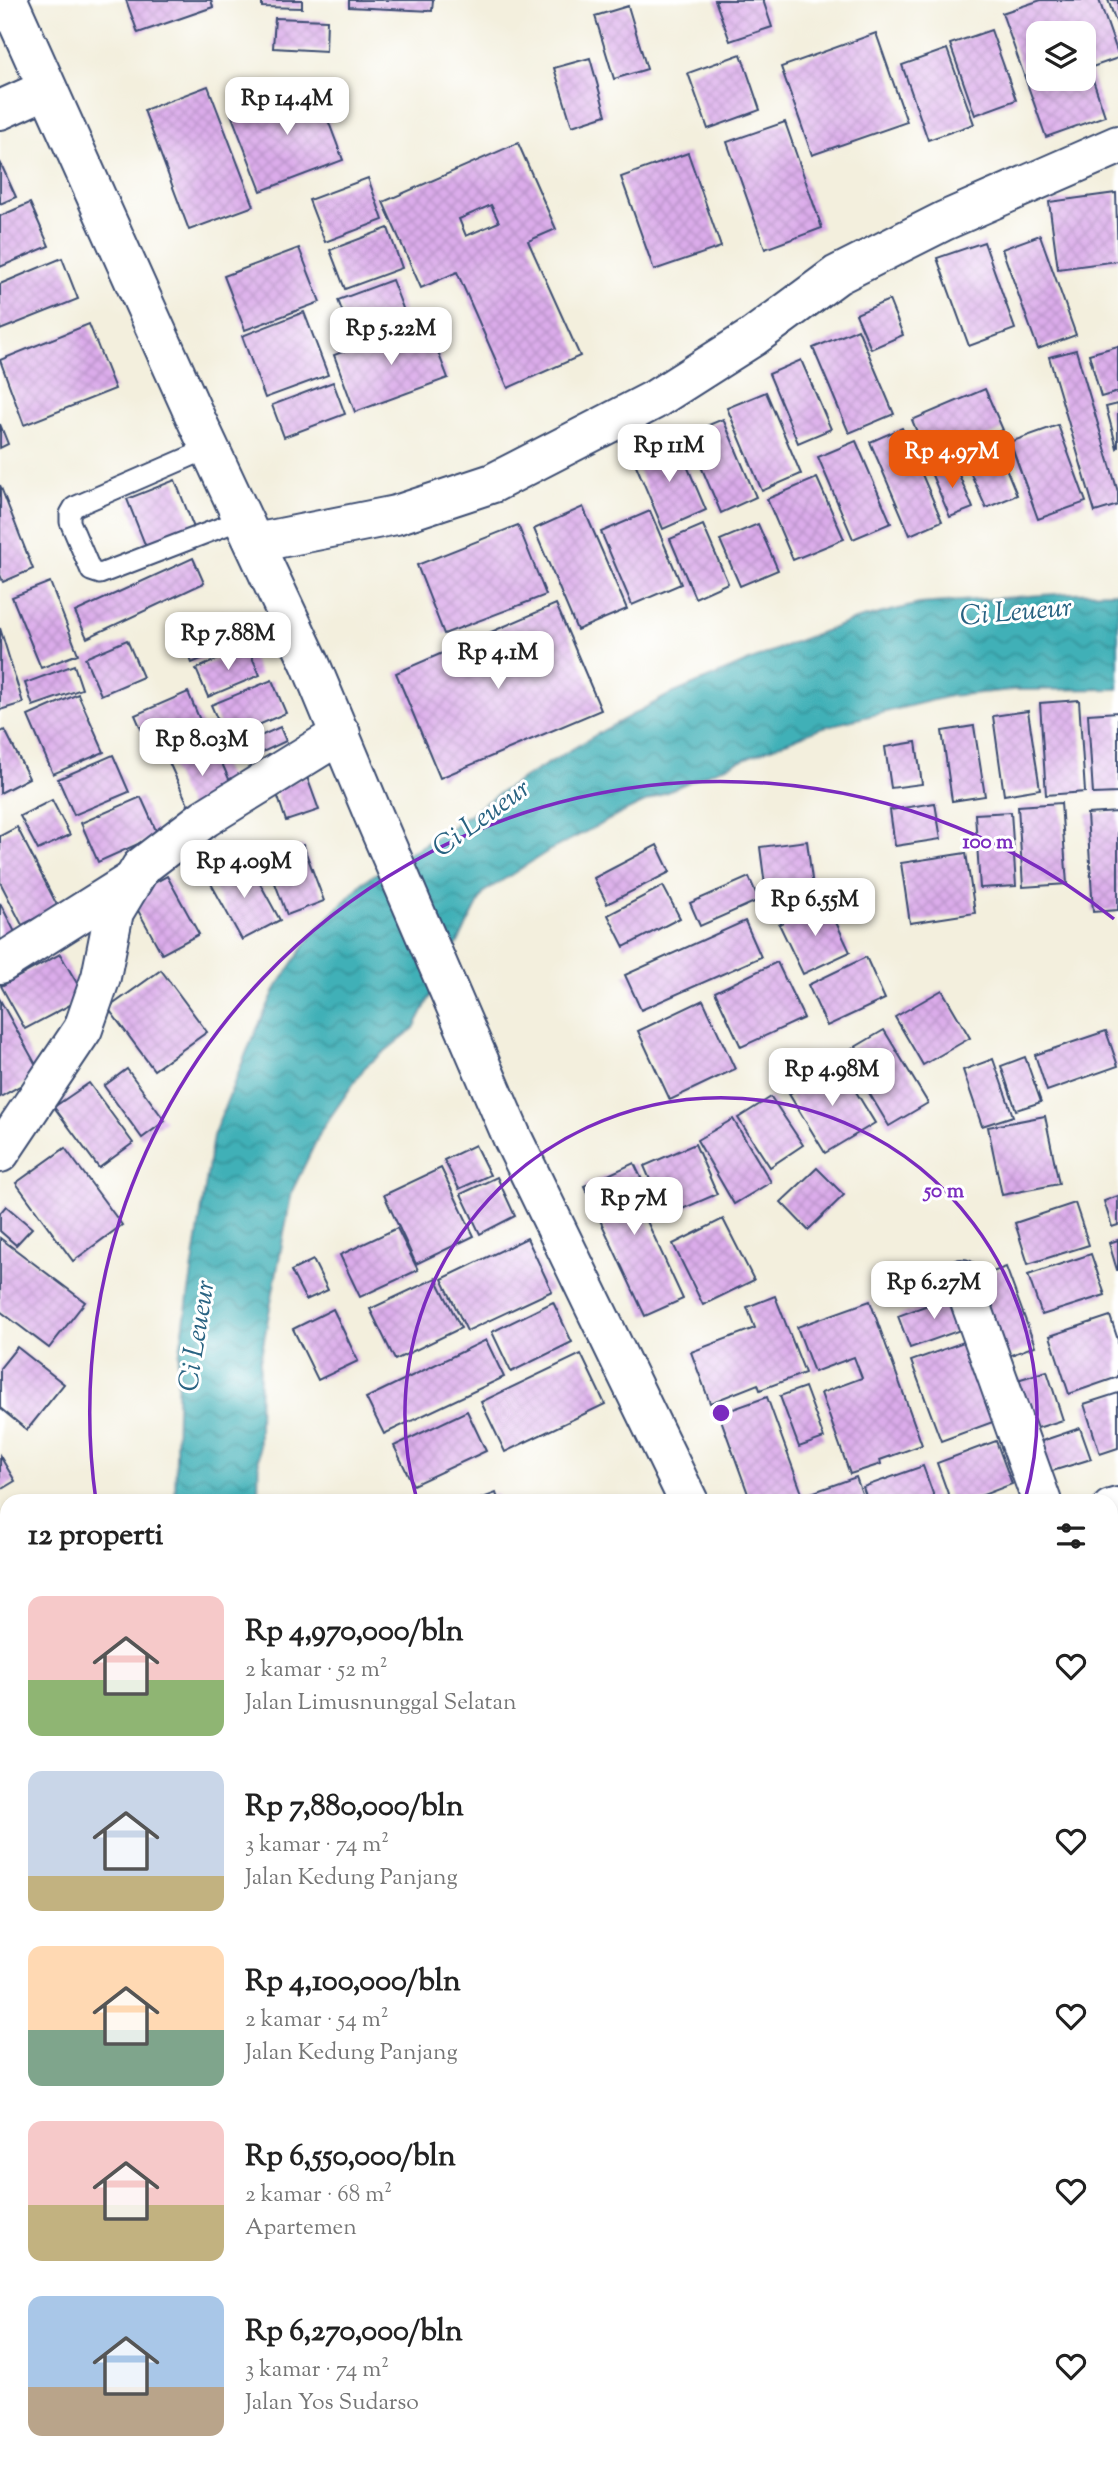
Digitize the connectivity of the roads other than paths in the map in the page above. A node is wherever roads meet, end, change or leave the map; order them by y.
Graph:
1 (8, 0) edge
2 (47, 89) junction
3 (0, 110) edge
4 (1118, 145) edge
5 (210, 447) junction
6 (249, 531) junction
7 (341, 734) junction
8 (132, 881) junction
9 (0, 964) edge
10 (0, 1153) edge
11 (962, 1279) dead end
12 (685, 1494) edge
13 (1039, 1494) edge

1 - 2 main road
2 - 3 main road
2 - 5 main road
4 - 6 main road
5 - 6 main road
5 - 6 lane
6 - 7 main road
7 - 8 main road
7 - 12 main road
8 - 9 main road
8 - 10 main road
11 - 13 main road

